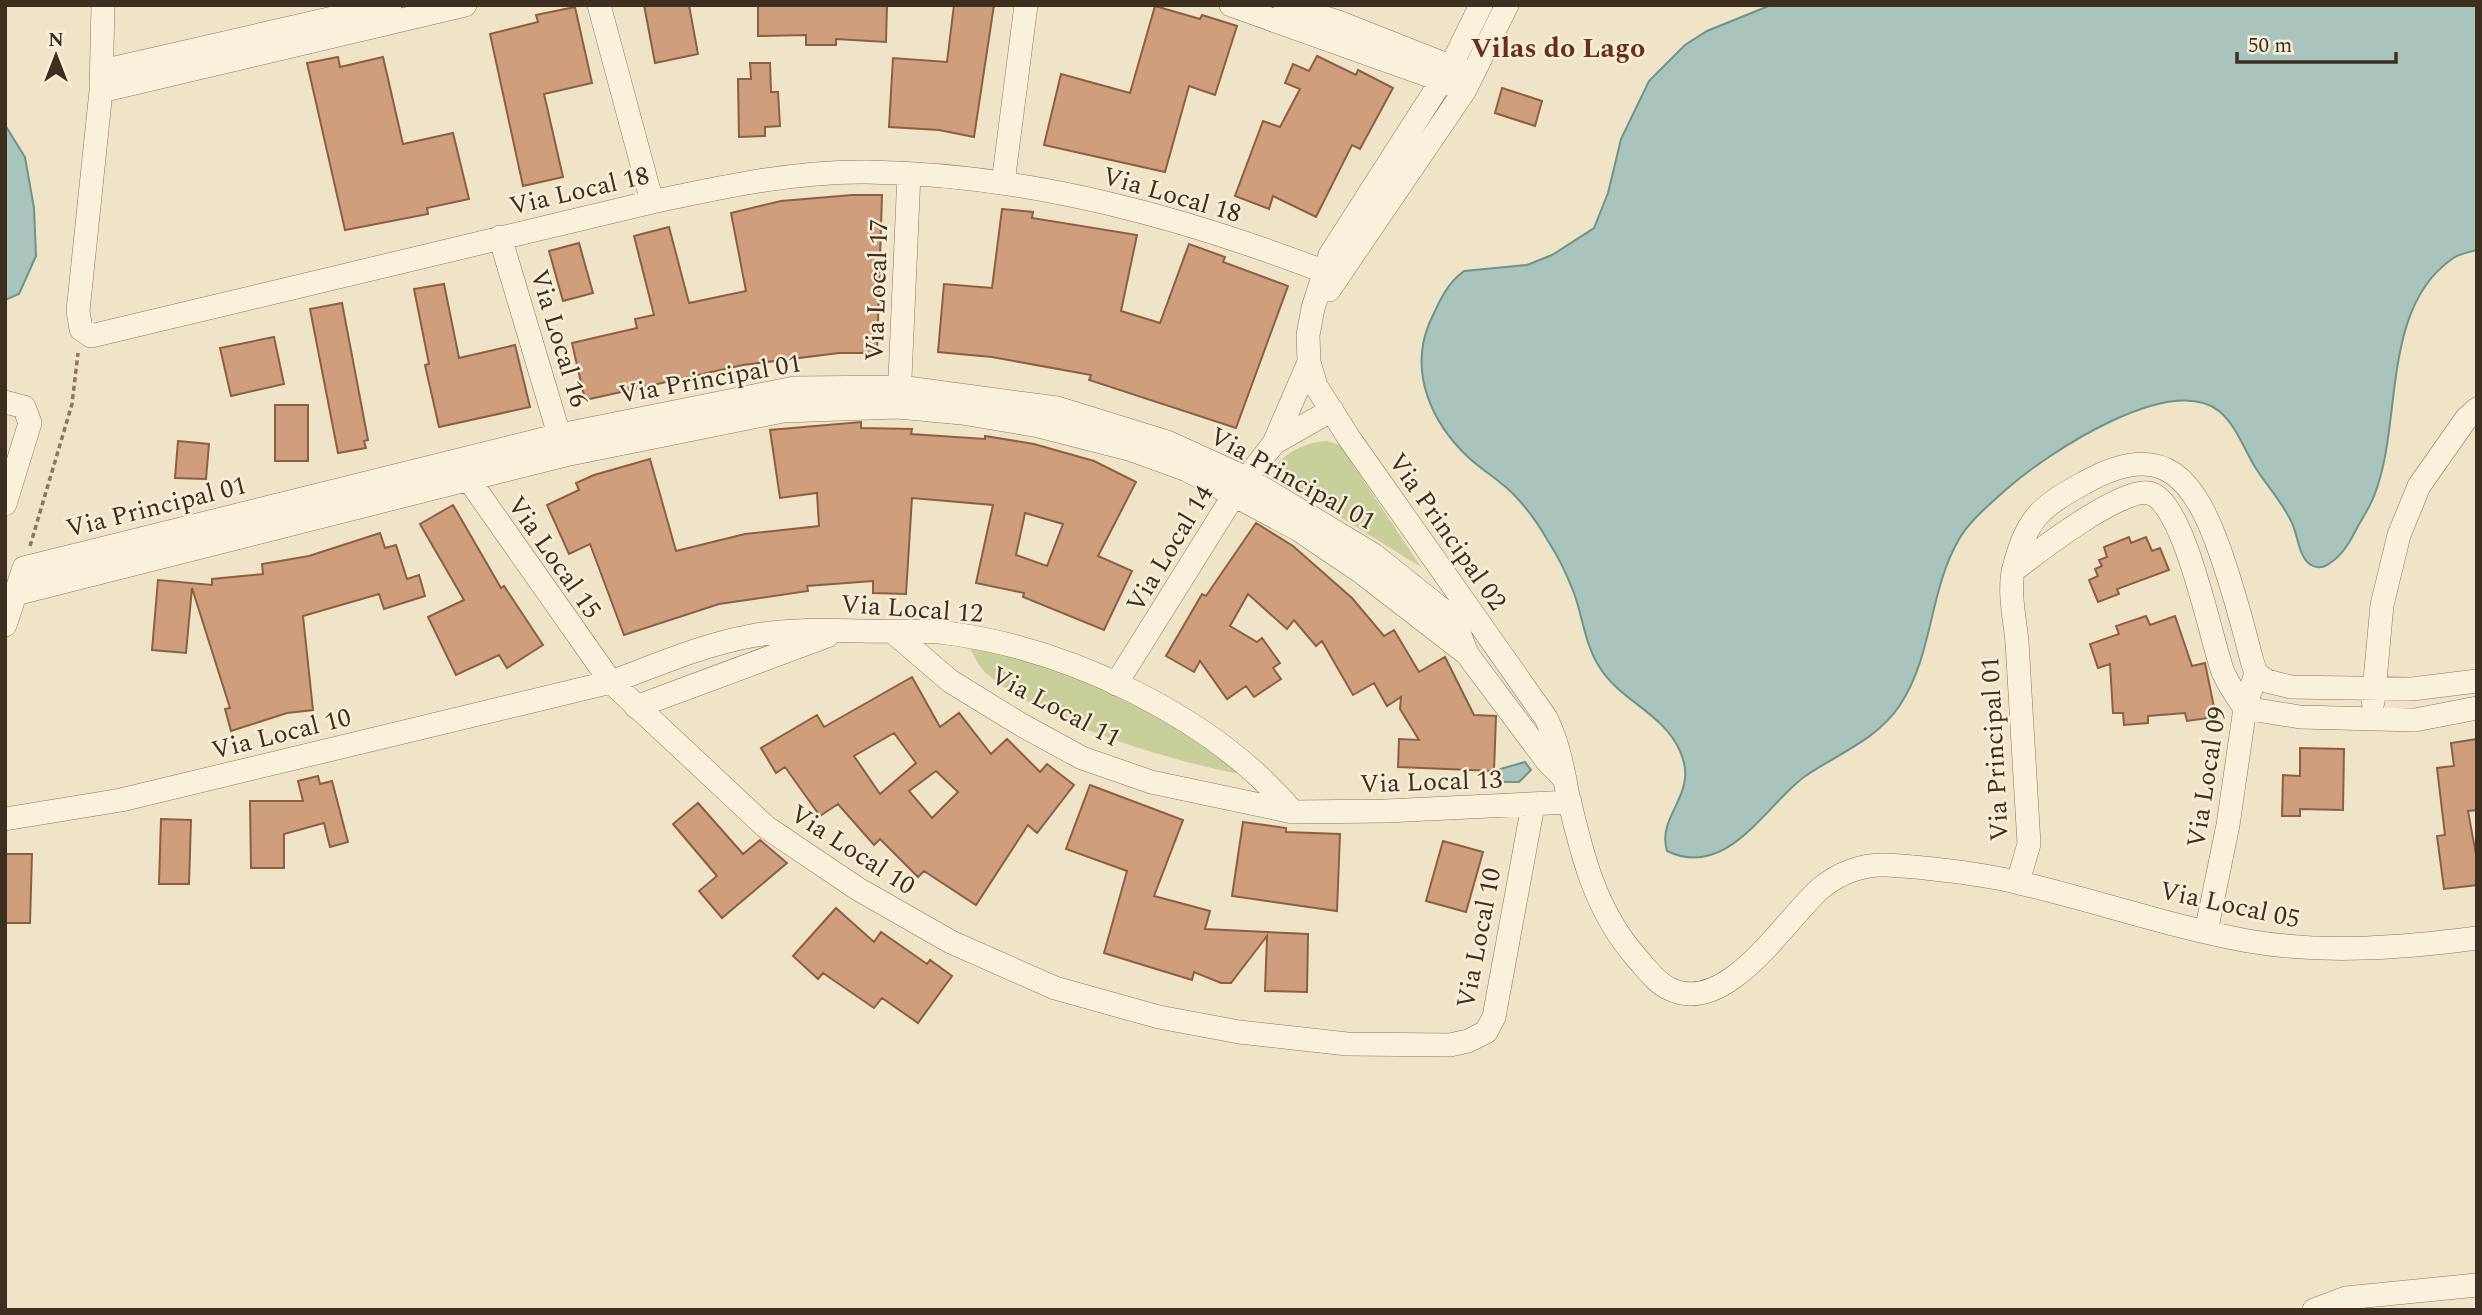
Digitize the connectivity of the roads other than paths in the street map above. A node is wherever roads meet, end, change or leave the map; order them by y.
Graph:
1 (103, 5) edge
2 (390, 5) edge
3 (465, 5) edge
4 (599, 5) edge
5 (1026, 5) edge
6 (1231, 5) edge
7 (1285, 5) edge
8 (1480, 5) edge
9 (1507, 5) edge
10 (1457, 78) junction
11 (101, 81) junction
12 (909, 174) junction
13 (1003, 183) junction
14 (652, 202) junction
15 (500, 237) junction
16 (1330, 274) junction
17 (1310, 362) junction
18 (899, 397) junction
19 (5, 402) edge
20 (2477, 409) edge
21 (1332, 410) junction
22 (1274, 443) junction
23 (563, 445) junction
24 (462, 471) junction
25 (2185, 482) junction
26 (1240, 486) junction
27 (5, 504) edge
28 (2163, 504) junction
29 (2013, 571) junction
30 (15, 594) junction
31 (5, 625) edge
32 (840, 631) junction
33 (893, 632) junction
34 (2256, 673) junction
35 (2477, 681) edge
36 (611, 682) junction
37 (1116, 684) junction
38 (2374, 689) junction
39 (636, 707) junction
40 (2245, 708) junction
41 (2477, 708) edge
42 (2372, 720) junction
43 (1565, 779) junction
44 (1570, 802) junction
45 (1533, 805) junction
46 (1293, 812) junction
47 (5, 819) edge
48 (2018, 882) junction
49 (2206, 932) junction
50 (2477, 938) edge
51 (2477, 1285) edge
52 (2315, 1310) edge

1 - 11 street
2 - 11 street
3 - 11 street
4 - 14 street
5 - 13 street
6 - 10 street
7 - 10 street
8 - 10 street, Via Principal 02
9 - 10 street, Via Principal 02
10 - 16 street, Via Principal 02
11 - 15 street, Via Local 18
12 - 13 street, Via Local 18
12 - 14 street, Via Local 18
12 - 18 street, Via Local 17
13 - 16 street, Via Local 18
14 - 15 street, Via Local 18
15 - 23 street, Via Local 16
16 - 17 street, Via Principal 02
17 - 21 street, Via Principal 02
17 - 22 street, Via Local 14
18 - 23 street, Via Principal 01
18 - 26 street, Via Principal 01
19 - 27 street
20 - 38 street
21 - 22 street, Via Local 14
21 - 43 street, Via Principal 02
22 - 26 street, Via Local 14
23 - 24 street, Via Principal 01
24 - 30 street, Via Principal 01
24 - 30 street, Via Principal 01
24 - 36 street, Via Local 15
25 - 28 street
25 - 29 street, Via Principal 01
25 - 34 street, Via Principal 01
26 - 37 street, Via Local 14
26 - 43 street, Via Principal 01
28 - 29 street
28 - 40 street
29 - 48 street, Via Principal 01
30 - 31 street
32 - 33 street, Via Local 12
32 - 36 street, Via Local 12
32 - 39 street
33 - 37 street, Via Local 12
33 - 46 street, Via Local 11
34 - 38 street
34 - 40 street, Via Local 09
35 - 38 street
36 - 39 street, Via Local 10
36 - 47 street, Via Local 10
37 - 46 street, Via Local 12
38 - 42 street
39 - 45 street, Via Local 10
40 - 42 street
40 - 49 street, Via Local 09
41 - 42 street
43 - 44 street, Via Principal 01
44 - 45 street, Via Local 13
44 - 48 street, Via Principal 01
45 - 46 street, Via Local 13
48 - 49 street, Via Local 05
49 - 50 street, Via Local 05
51 - 52 street

